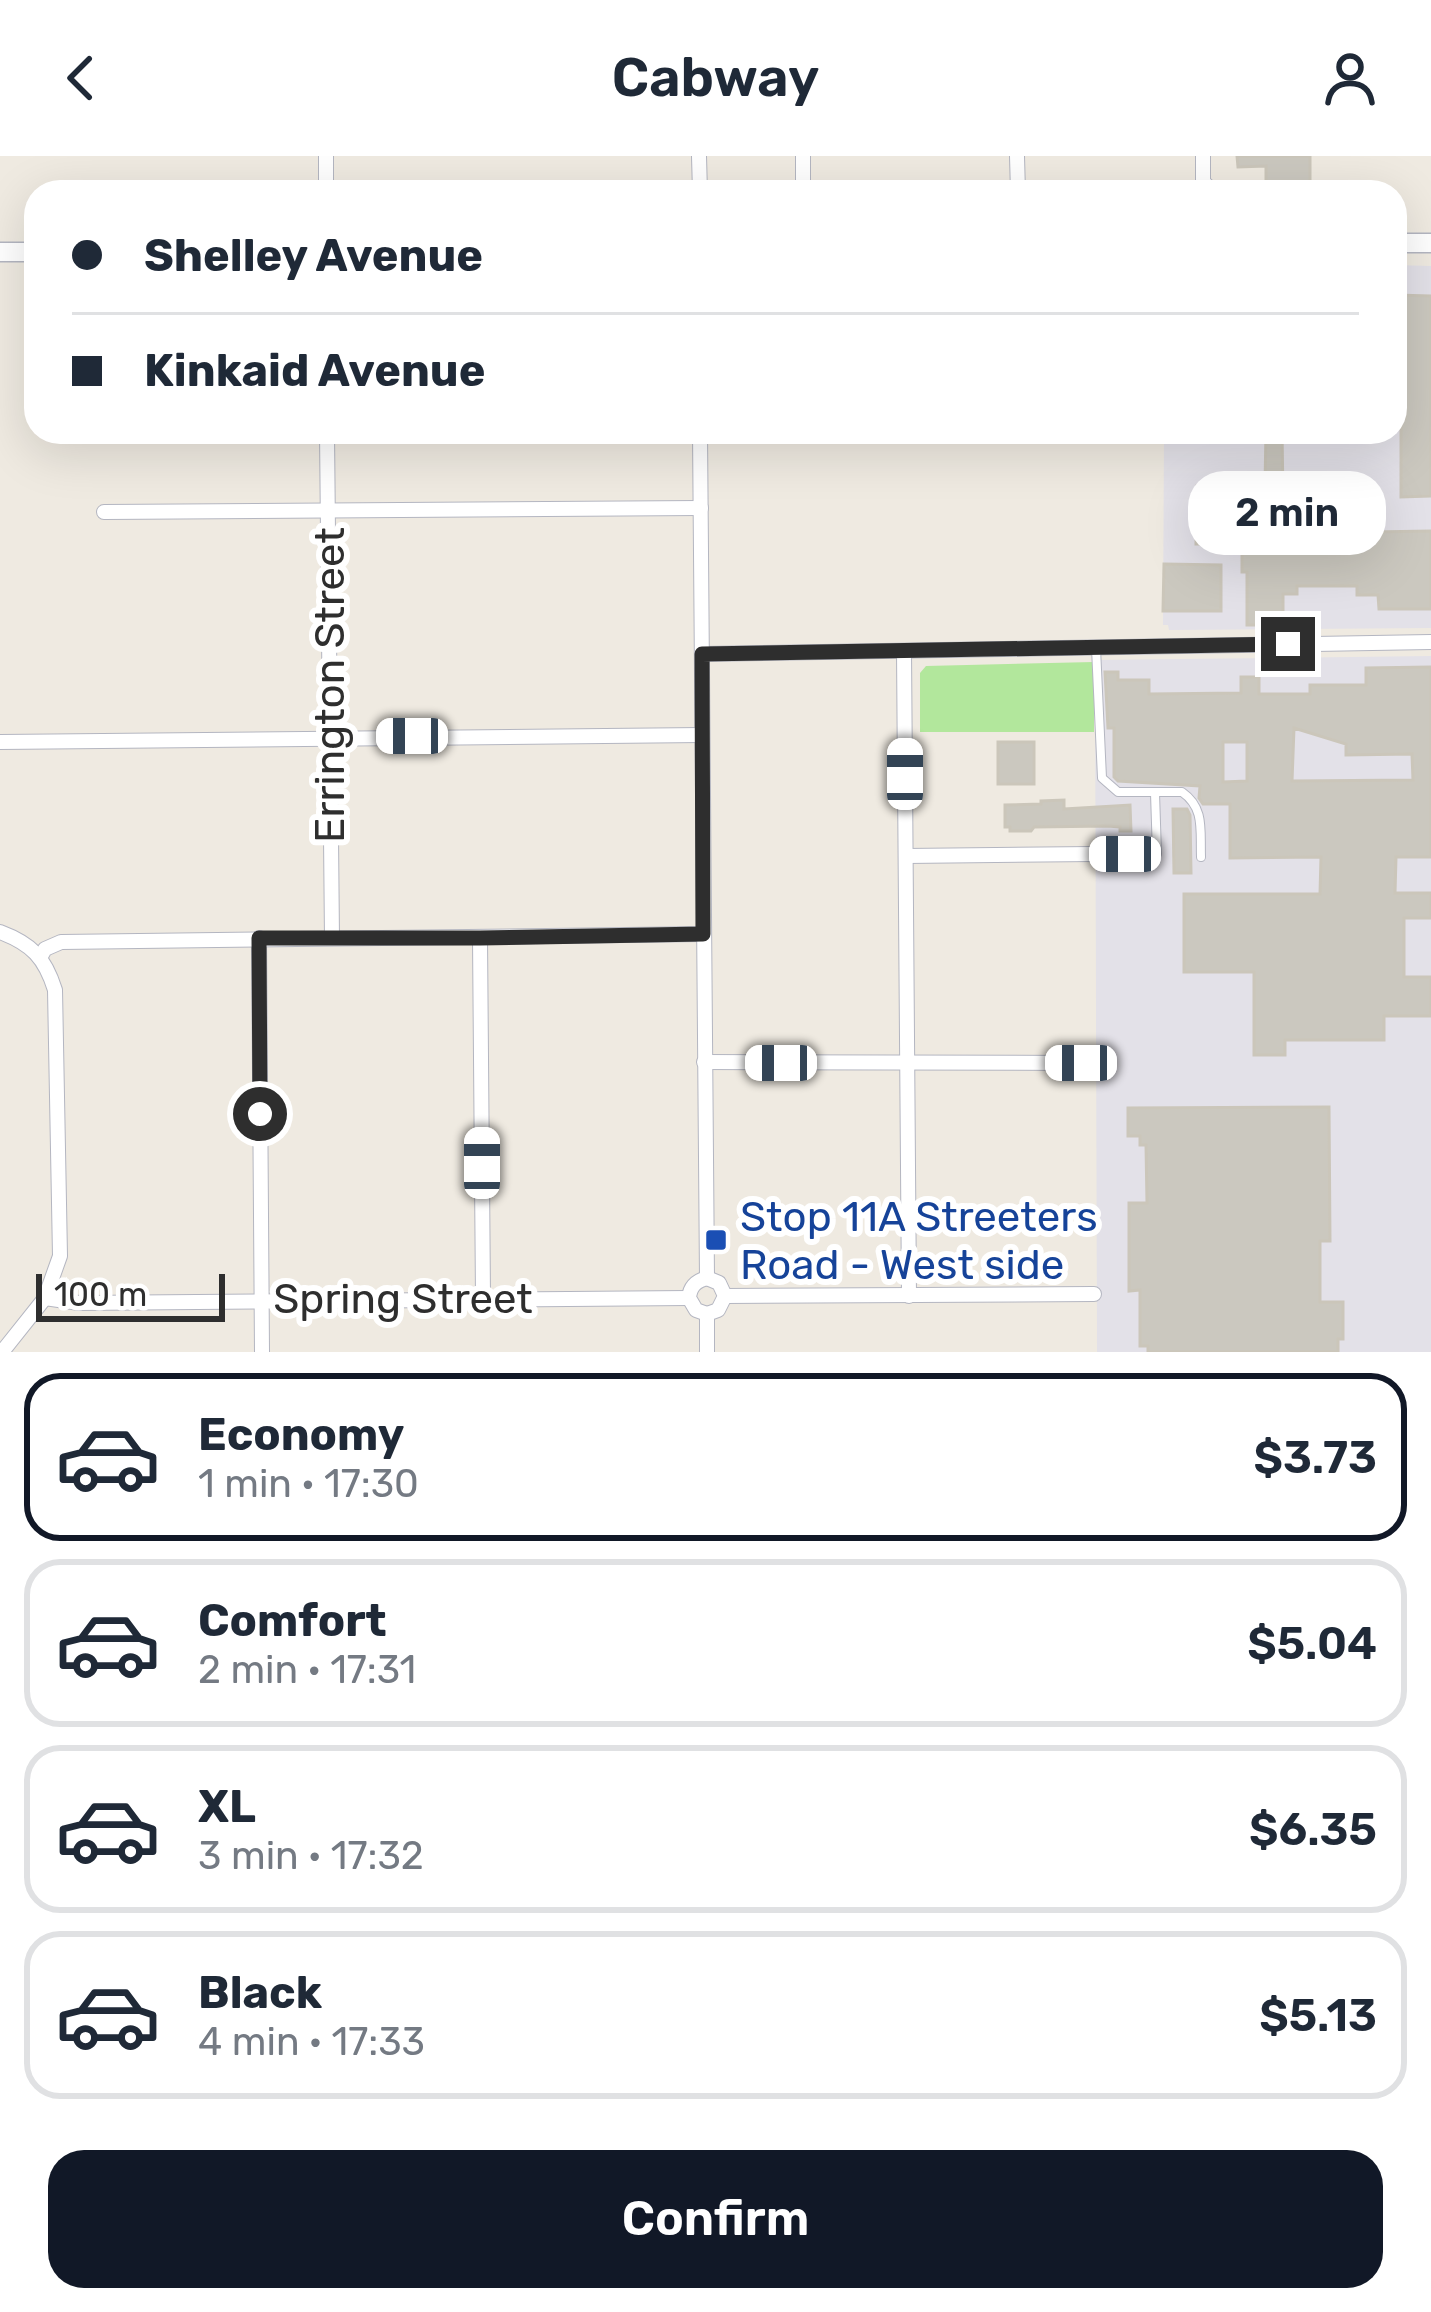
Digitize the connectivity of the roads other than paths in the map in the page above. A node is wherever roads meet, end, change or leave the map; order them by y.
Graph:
1 (327, 444) edge
2 (700, 444) edge
3 (700, 508) junction
4 (328, 510) junction
5 (104, 512) dead end
6 (1431, 642) edge
7 (1096, 647) junction
8 (904, 651) junction
9 (702, 654) junction
10 (702, 735) junction
11 (329, 736) junction
12 (0, 742) edge
13 (1155, 793) junction
14 (1094, 854) joint
15 (905, 856) junction
16 (1201, 857) dead end
17 (0, 932) edge
18 (703, 934) junction
19 (259, 938) junction
20 (332, 938) junction
21 (480, 938) junction
22 (41, 956) junction
23 (704, 1062) junction
24 (1081, 1063) dead end
25 (907, 1065) junction
26 (707, 1278) junction
27 (1094, 1294) dead end
28 (725, 1296) junction
29 (909, 1296) junction
30 (45, 1298) junction
31 (483, 1298) junction
32 (689, 1298) junction
33 (261, 1299) junction
34 (707, 1314) junction
35 (2, 1352) edge
36 (262, 1352) edge
37 (707, 1352) edge

1 - 4 street, Errington Street
2 - 3 street
3 - 4 street
3 - 9 street
4 - 5 street
4 - 11 street, Errington Street
6 - 7 street
7 - 8 street
7 - 13 lane
8 - 9 street
8 - 15 street
9 - 10 street
10 - 11 street
10 - 18 street
11 - 12 street
11 - 20 street, Errington Street
13 - 14 lane
13 - 16 lane
14 - 15 street
15 - 25 street
17 - 22 street
18 - 21 street
18 - 23 street
19 - 20 street
19 - 22 street
19 - 33 street
20 - 21 street
21 - 31 street
22 - 30 street
23 - 25 street
23 - 26 street
24 - 25 street
25 - 29 street
26 - 28 street
26 - 32 street
27 - 29 street
28 - 29 street
28 - 34 street
30 - 33 street, Spring Street
30 - 35 street
31 - 32 street, Spring Street
31 - 33 street, Spring Street
32 - 34 street
33 - 36 street
34 - 37 street

